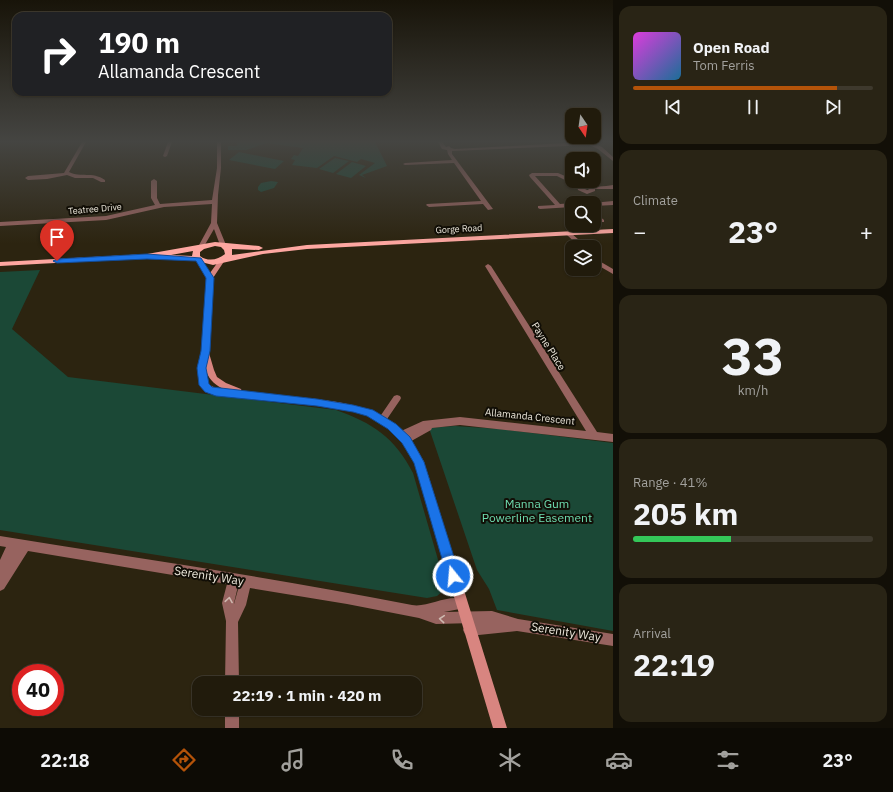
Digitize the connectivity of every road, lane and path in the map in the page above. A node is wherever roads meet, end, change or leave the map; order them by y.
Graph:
1 (58, 176) edge
2 (97, 176) edge
3 (218, 176) edge
4 (466, 176) edge
5 (532, 176) edge
6 (28, 178) dead end
7 (103, 181) dead end
8 (154, 181) dead end
9 (613, 187) edge
10 (580, 188) edge
11 (592, 188) edge
12 (601, 188) edge
13 (585, 192) junction
14 (587, 196) edge
15 (214, 202) junction
16 (485, 202) junction
17 (601, 203) edge
18 (613, 203) edge
19 (429, 205) dead end
20 (158, 206) junction
21 (559, 206) junction
22 (565, 206) edge
23 (540, 207) dead end
24 (490, 209) dead end
25 (214, 223) junction
26 (0, 224) edge
27 (613, 231) edge
28 (569, 234) junction
29 (576, 240) edge
30 (224, 246) junction
31 (200, 248) junction
32 (307, 248) junction
33 (147, 256) junction
34 (198, 259) junction
35 (223, 259) junction
36 (0, 264) edge
37 (488, 266) dead end
38 (601, 266) edge
39 (613, 272) edge
40 (210, 278) junction
41 (206, 351) junction
42 (213, 378) junction
43 (203, 384) junction
44 (252, 395) junction
45 (397, 398) dead end
46 (382, 420) junction
47 (594, 436) junction
48 (404, 437) junction
49 (613, 438) edge
50 (0, 541) edge
51 (20, 544) junction
52 (234, 579) junction
53 (0, 582) edge
54 (246, 582) junction
55 (0, 585) edge
56 (462, 604) junction
57 (418, 612) junction
58 (232, 621) junction
59 (468, 624) junction
60 (613, 640) edge
61 (232, 676) edge
62 (232, 716) edge
63 (232, 728) edge
64 (500, 728) edge

1 - 6 street
2 - 7 street
3 - 15 street
4 - 16 street
5 - 21 street
8 - 20 street
9 - 12 street
10 - 13 street
11 - 13 street
13 - 14 street
15 - 20 street, Teatree Drive
15 - 25 street
16 - 19 street
16 - 24 street
17 - 18 street
20 - 26 street, Teatree Drive
21 - 22 street
21 - 23 street
25 - 30 street
25 - 31 street
27 - 28 main road, Gorge Road
28 - 29 street
28 - 32 main road, Gorge Road
30 - 31 main road, Gorge Road
30 - 32 main road, Gorge Road
30 - 35 main road
31 - 33 main road
31 - 34 main road
32 - 35 main road, Gorge Road
33 - 34 main road
33 - 36 main road
34 - 35 main road, Gorge Road
34 - 40 street
35 - 40 street
37 - 47 street, Payne Place
38 - 39 street
40 - 41 street
41 - 42 street
41 - 43 street
42 - 43 street
42 - 44 street
43 - 44 street
44 - 46 street
45 - 46 street
46 - 48 street
47 - 48 street, Allamanda Crescent
47 - 49 street, Allamanda Crescent
48 - 56 street
50 - 51 street, Serenity Way
51 - 52 street, Serenity Way
51 - 53 street
51 - 55 street
52 - 54 street, Serenity Way
58 -> 52 street
54 - 57 street, Serenity Way
54 - 58 street
56 - 57 street, Serenity Way
56 - 59 street
59 -> 57 street, Serenity Way
58 - 61 street
59 - 60 street, Serenity Way
59 - 64 street
62 - 63 street

